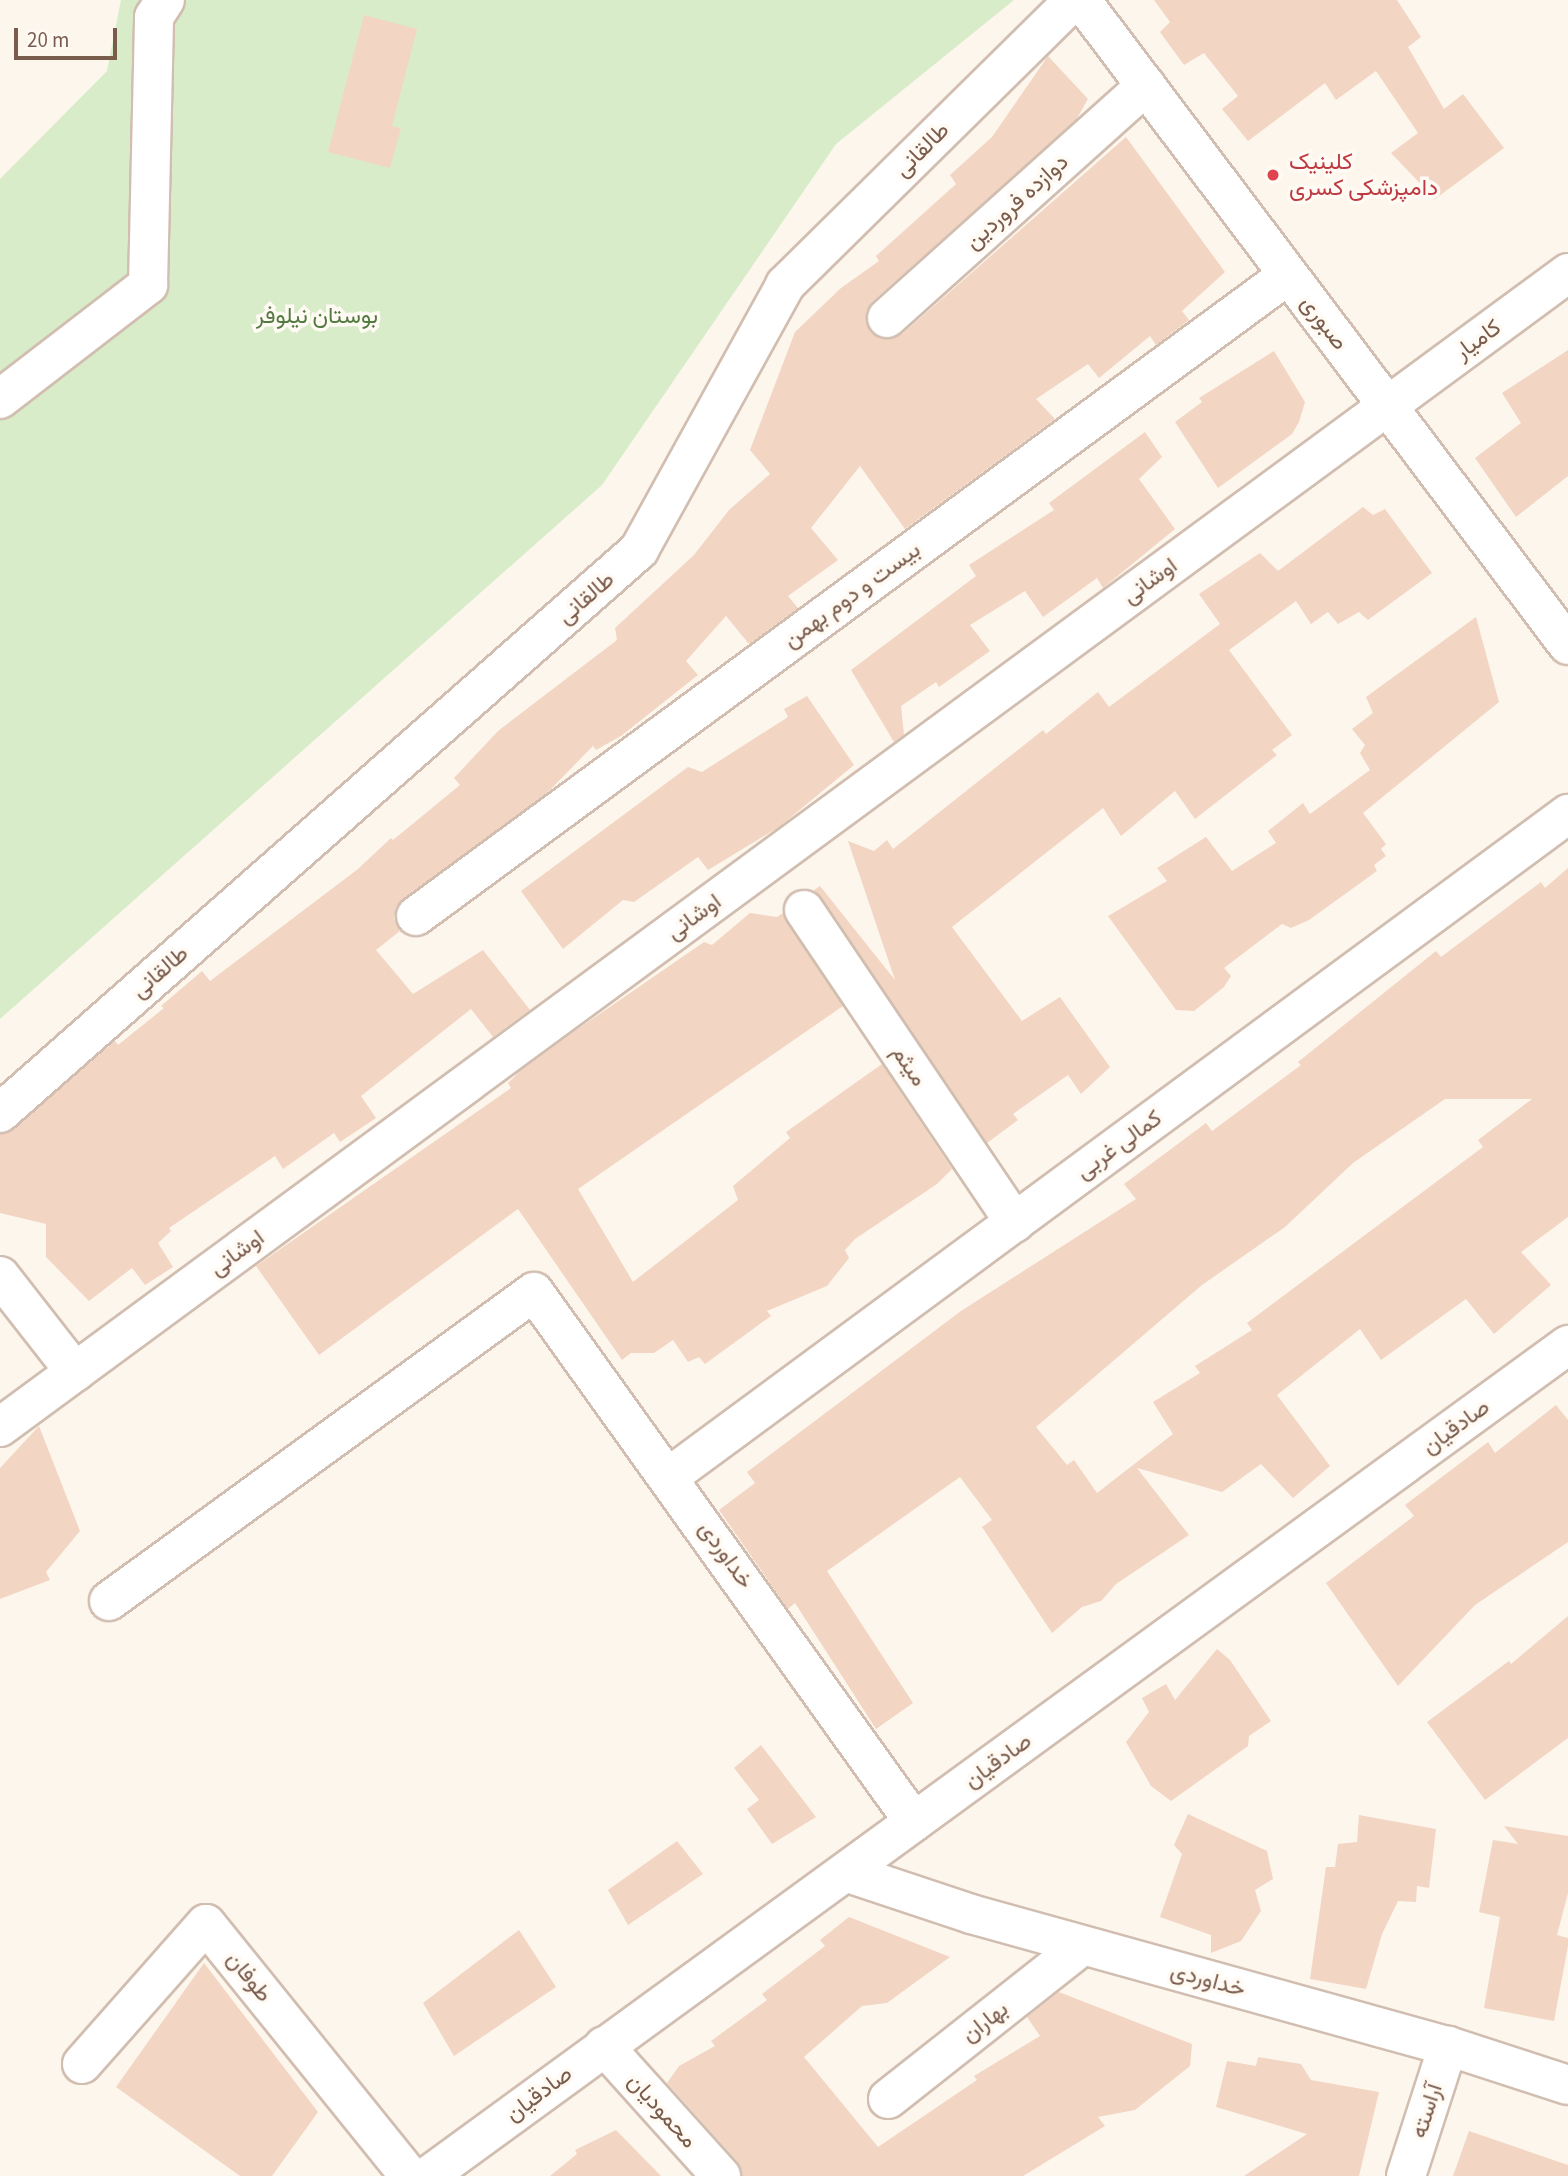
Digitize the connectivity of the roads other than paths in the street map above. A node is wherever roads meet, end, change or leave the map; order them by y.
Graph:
1 (165, 0) edge
2 (1074, 0) edge
3 (1082, 0) edge
4 (1146, 86) junction
5 (1568, 274) edge
6 (1288, 275) junction
7 (887, 318) dead end
8 (0, 399) edge
9 (1387, 407) junction
10 (1568, 645) edge
11 (1568, 814) edge
12 (804, 910) dead end
13 (416, 916) dead end
14 (0, 1113) edge
15 (1015, 1223) junction
16 (0, 1276) edge
17 (1568, 1345) edge
18 (75, 1372) junction
19 (0, 1427) edge
20 (670, 1476) junction
21 (109, 1601) dead end
22 (914, 1822) junction
23 (848, 1873) junction
24 (1083, 1945) junction
25 (604, 2046) junction
26 (1448, 2046) junction
27 (82, 2064) dead end
28 (1568, 2085) edge
29 (888, 2099) dead end
30 (409, 2176) edge
31 (428, 2176) edge
32 (721, 2176) edge
33 (1406, 2176) edge

1 - 8 street
2 - 14 street, طالقانی
3 - 4 street, صبوری
4 - 6 street, صبوری
4 - 7 street, دوازده فروردین
5 - 9 street, کامیار
6 - 9 street, صبوری
6 - 13 street, بیست و دوم بهمن
9 - 10 street, صبوری
9 - 18 street, اوشانی
11 - 15 street, کمالی غربی
12 - 15 street, میثم
15 - 20 street, کمالی غربی
16 - 18 street
17 - 22 street, صادقیان
18 - 19 street, اوشانی
20 - 21 street, خداوردی
20 - 22 street, خداوردی
22 - 23 street, صادقیان
23 - 24 street, خداوردی
23 - 25 street, صادقیان
24 - 26 street, خداوردی
24 - 29 street, بهاران
25 - 31 street, صادقیان
25 - 32 street, محمودیان
26 - 28 street, خداوردی
26 - 33 street, آراسته
27 - 30 street, طوفان

